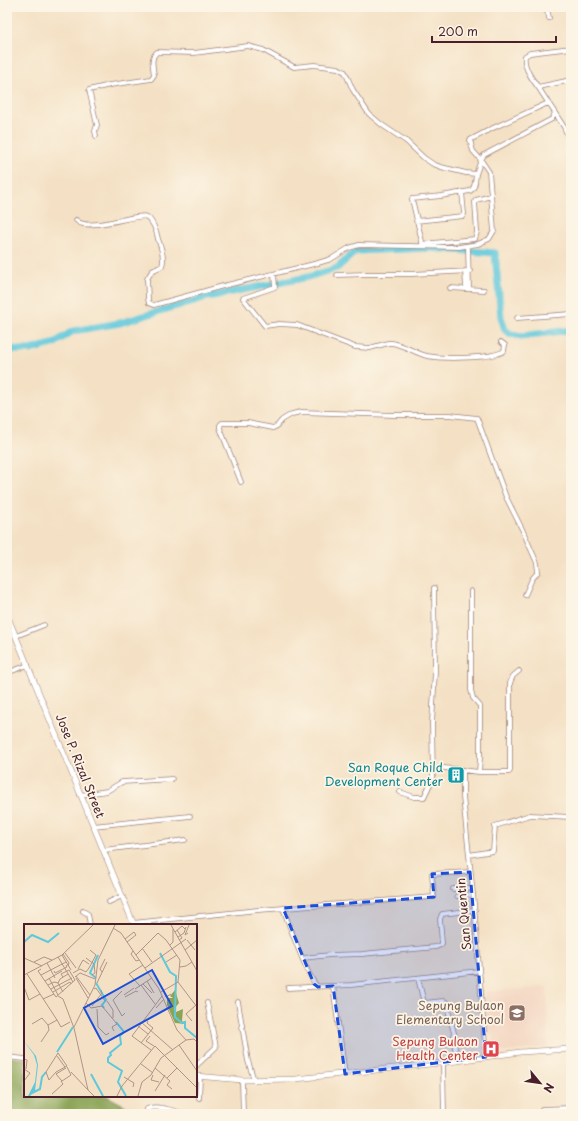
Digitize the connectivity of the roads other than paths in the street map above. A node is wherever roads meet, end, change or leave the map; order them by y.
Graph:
1 (542, 7) edge
2 (549, 18) dead end
3 (571, 48) edge
4 (571, 80) edge
5 (538, 87) junction
6 (548, 103) junction
7 (554, 113) junction
8 (96, 136) dead end
9 (571, 144) edge
10 (482, 160) junction
11 (476, 174) junction
12 (462, 192) junction
13 (491, 196) junction
14 (76, 220) dead end
15 (416, 221) junction
16 (423, 245) junction
17 (469, 248) junction
18 (467, 271) junction
19 (337, 275) dead end
20 (275, 276) junction
21 (450, 288) dead end
22 (468, 288) junction
23 (484, 290) dead end
24 (571, 314) edge
25 (517, 318) dead end
26 (501, 342) dead end
27 (241, 482) dead end
28 (434, 588) dead end
29 (471, 591) dead end
30 (525, 595) dead end
31 (7, 615) edge
32 (44, 625) dead end
33 (9, 626) edge
34 (16, 636) junction
35 (28, 665) junction
36 (519, 671) dead end
37 (7, 673) edge
38 (444, 768) dead end
39 (463, 770) junction
40 (479, 772) junction
41 (172, 779) dead end
42 (400, 792) dead end
43 (80, 795) junction
44 (190, 816) dead end
45 (571, 817) edge
46 (93, 826) junction
47 (185, 840) dead end
48 (104, 850) junction
49 (469, 855) junction
50 (470, 872) junction
51 (472, 888) junction
52 (453, 889) dead end
53 (473, 894) junction
54 (122, 896) junction
55 (457, 896) dead end
56 (109, 902) dead end
57 (282, 908) junction
58 (474, 910) junction
59 (83, 911) dead end
60 (90, 924) edge
61 (133, 924) edge
62 (303, 958) junction
63 (478, 971) junction
64 (418, 978) junction
65 (333, 986) junction
66 (318, 987) junction
67 (288, 988) dead end
68 (238, 1002) dead end
69 (207, 1003) dead end
70 (571, 1048) edge
71 (7, 1056) edge
72 (486, 1056) junction
73 (24, 1058) edge
74 (457, 1061) junction
75 (443, 1062) junction
76 (197, 1065) edge
77 (345, 1074) junction
78 (198, 1076) edge
79 (242, 1080) junction
80 (254, 1080) junction
81 (199, 1098) dead end
82 (556, 1108) junction
83 (571, 1108) edge
84 (542, 1109) dead end
85 (170, 1112) edge
86 (146, 1114) edge
87 (185, 1114) edge
88 (243, 1114) edge
89 (444, 1114) edge
90 (556, 1114) edge

1 - 2 street
3 - 5 street
4 - 5 street
5 - 6 street
6 - 7 street
6 - 10 street
7 - 9 street
7 - 10 street
8 - 11 street
10 - 11 street
10 - 13 street
11 - 12 street
12 - 15 street
12 - 15 street
13 - 16 street
13 - 17 street
14 - 20 street
15 - 16 street
16 - 17 street
16 - 20 street
17 - 18 street
18 - 19 street
18 - 22 street
20 - 26 street
21 - 22 street
22 - 23 street
24 - 25 street
27 - 30 street
28 - 42 street
29 - 40 street
31 - 33 street, Jose P. Rizal Street
32 - 34 street
33 - 34 street, Jose P. Rizal Street
34 - 35 street, Jose P. Rizal Street
35 - 37 street
35 - 43 street, Jose P. Rizal Street
36 - 40 street
38 - 39 street
39 - 40 street
39 - 49 street, San Quentin
41 - 43 street
43 - 46 street, Jose P. Rizal Street
44 - 46 street
45 - 49 street
46 - 48 street, Jose P. Rizal Street
47 - 48 street
48 - 54 street, Jose P. Rizal Street
49 - 50 street, San Quentin
50 - 51 street, San Quentin
50 - 57 street
51 - 52 street
51 - 53 street, San Quentin
53 - 55 street
53 - 58 street, San Quentin
54 - 56 street
54 - 61 street, Jose P. Rizal Street
57 - 61 street
57 - 62 street
58 - 62 street
58 - 63 street, San Quentin
59 - 60 street
62 - 66 street
63 - 64 street
63 - 72 street, San Quentin
64 - 65 street
64 - 74 street
65 - 66 street
65 - 77 street
66 - 67 street
68 - 80 street
69 - 76 street
70 - 72 street
71 - 73 street
72 - 74 street
74 - 75 street
75 - 77 street
75 - 89 street
77 - 80 street
78 - 79 street
78 - 81 street
79 - 80 street
79 - 88 street
82 - 83 street
82 - 84 street
82 - 90 street
85 - 86 street
85 - 87 street

